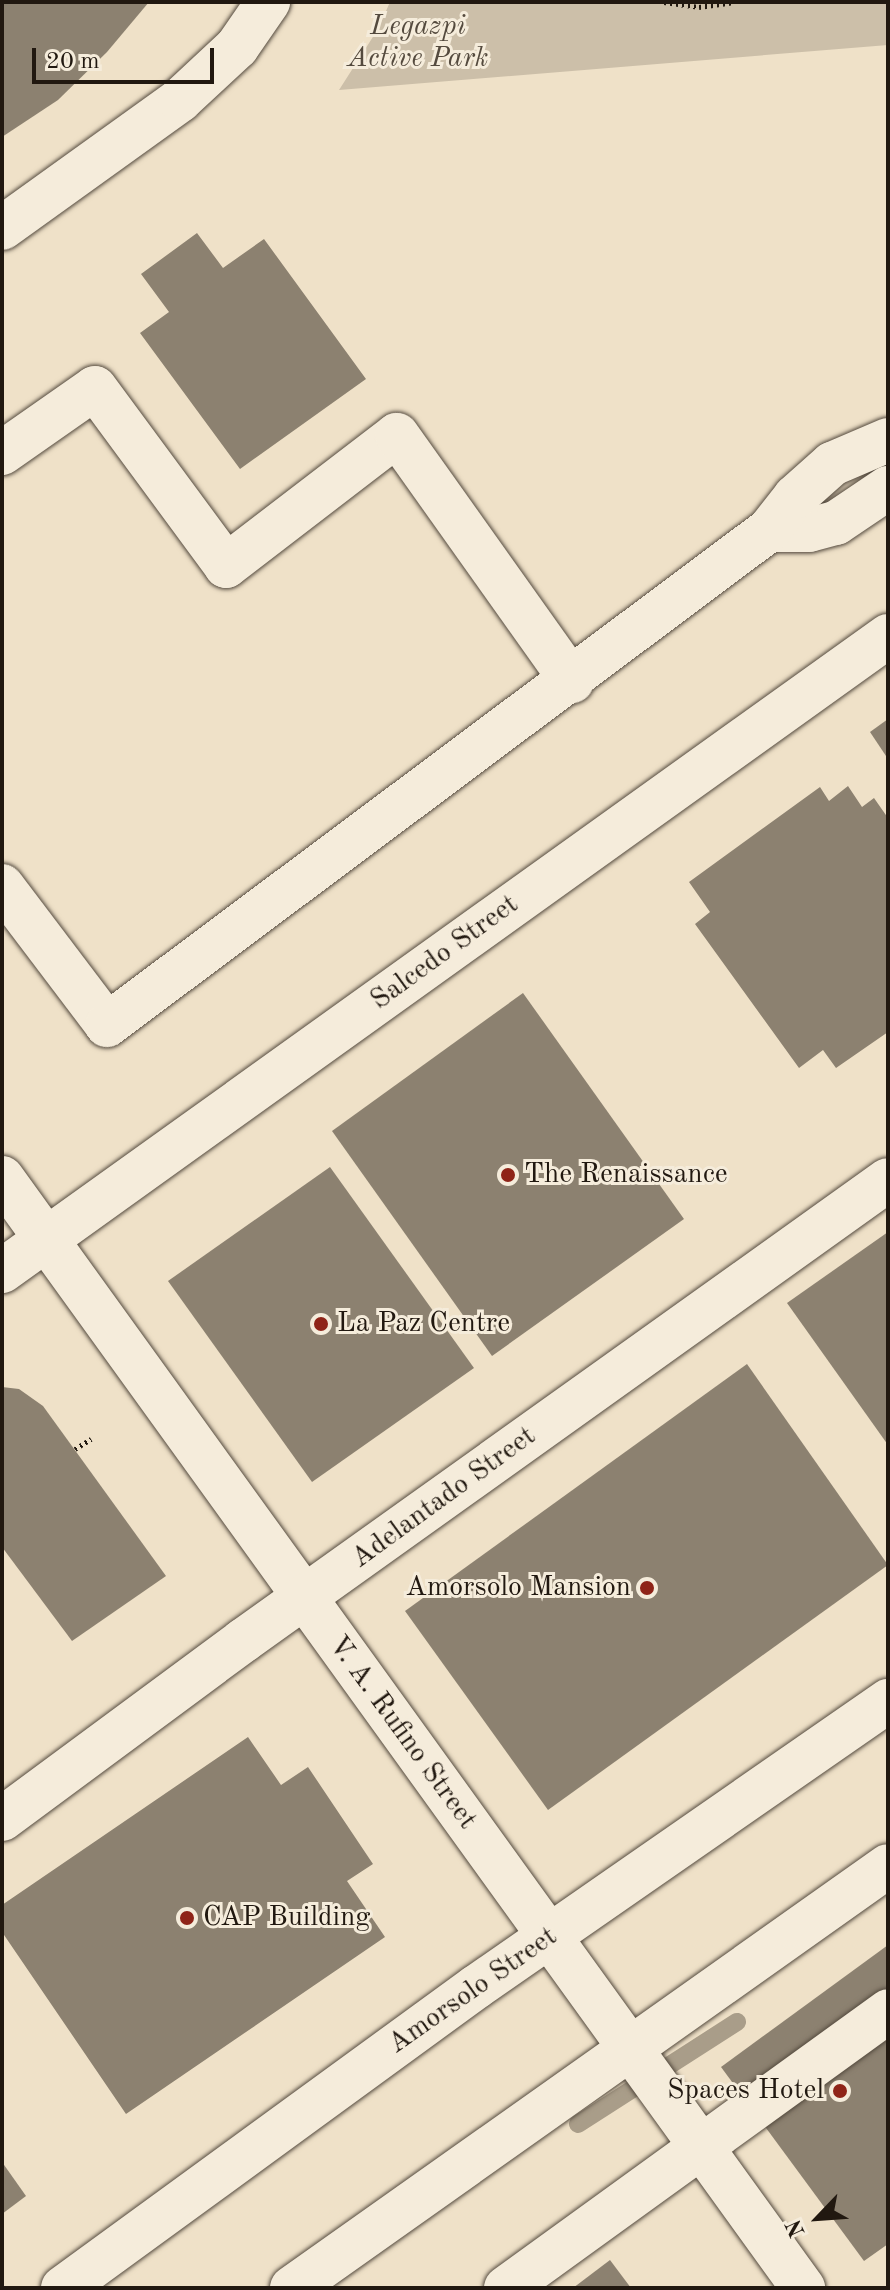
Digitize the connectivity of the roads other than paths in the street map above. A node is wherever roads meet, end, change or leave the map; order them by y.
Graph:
1 (268, 2) edge
2 (2, 228) edge
3 (7, 440) edge
4 (888, 440) edge
5 (888, 488) edge
6 (769, 530) junction
7 (888, 636) edge
8 (572, 681) junction
9 (2, 886) edge
10 (2, 1178) edge
11 (888, 1180) edge
12 (46, 1239) junction
13 (2, 1271) edge
14 (305, 1597) junction
15 (888, 1701) edge
16 (2, 1819) edge
17 (888, 1866) edge
18 (550, 1936) junction
19 (888, 2011) edge
20 (628, 2050) junction
21 (700, 2149) junction
22 (63, 2288) edge
23 (292, 2288) edge
24 (506, 2288) edge
25 (803, 2288) edge

1 - 2 street
3 - 8 street
4 - 6 street
5 - 6 street
6 - 8 street
7 - 12 street, Salcedo Street
8 - 9 street
10 - 12 street, V. A. Rufino Street
11 - 14 street, Adelantado Street
12 - 13 street, Salcedo Street
12 - 14 street, V. A. Rufino Street
14 - 16 street, Adelantado Street
14 - 18 street, V. A. Rufino Street
15 - 18 street, Amorsolo Street
17 - 20 street
18 - 20 street, V. A. Rufino Street
18 - 22 street, Amorsolo Street
19 - 21 street
20 - 21 street, V. A. Rufino Street
20 - 23 street
21 - 24 street
21 - 25 street, V. A. Rufino Street

